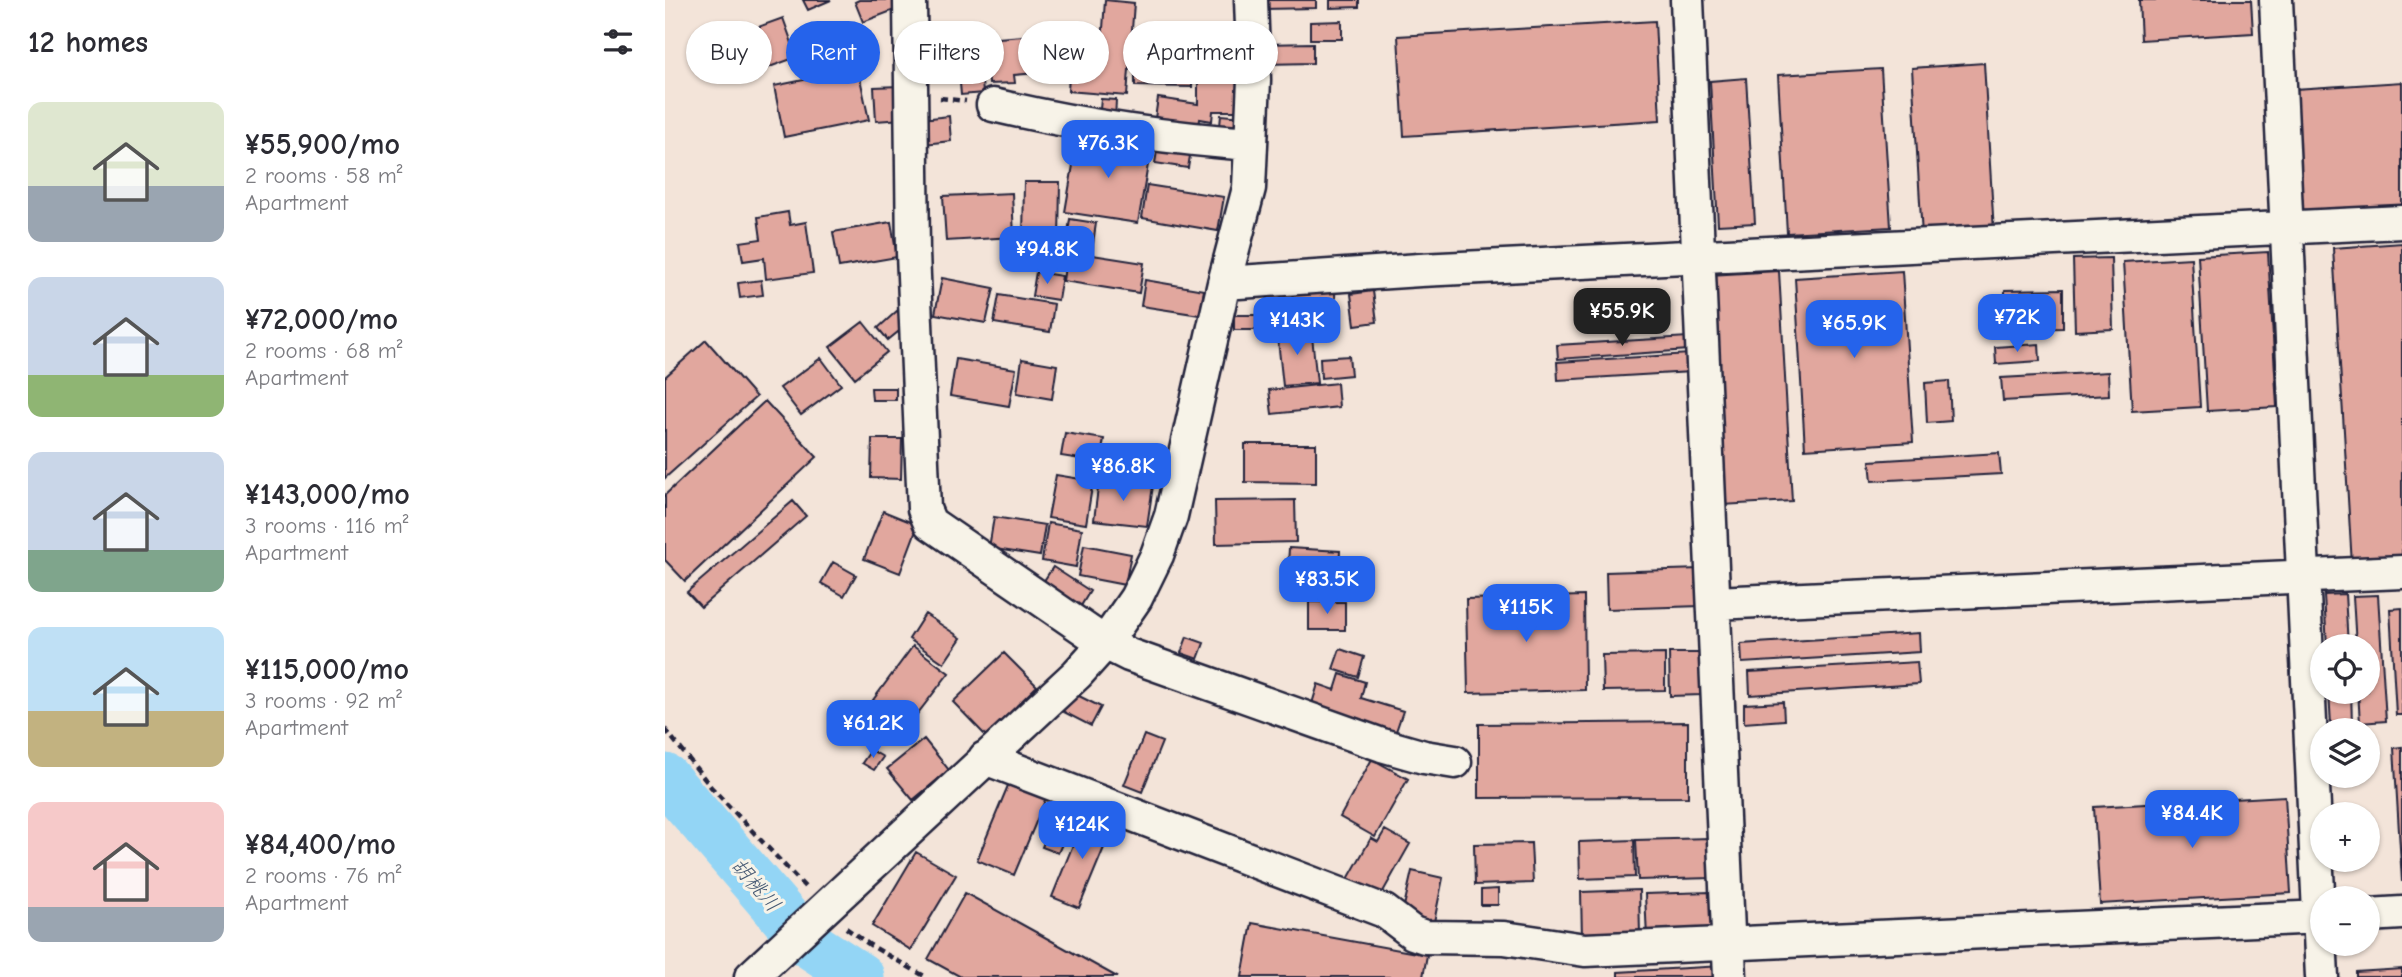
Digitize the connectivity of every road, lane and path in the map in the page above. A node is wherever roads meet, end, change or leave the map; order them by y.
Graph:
1 (910, 0) edge
2 (1251, 0) edge
3 (1687, 0) edge
4 (2276, 0) edge
5 (911, 94) junction
6 (993, 105) joint
7 (1251, 144) junction
8 (2402, 222) edge
9 (2286, 228) junction
10 (1700, 256) junction
11 (1224, 283) junction
12 (2402, 572) edge
13 (2303, 577) junction
14 (1714, 603) junction
15 (1105, 643) junction
16 (665, 729) edge
17 (985, 758) junction
18 (1455, 762) dead end
19 (2319, 886) edge
20 (826, 907) junction
21 (2402, 913) edge
22 (2380, 914) edge
23 (2310, 917) edge
24 (1728, 943) junction
25 (2322, 956) edge
26 (751, 977) edge
27 (926, 977) edge
28 (1730, 977) edge
29 (2322, 977) edge

1 - 5 street
2 - 7 street
3 - 10 street
4 - 9 street
5 - 6 path
5 - 15 street
6 - 7 street
7 - 11 street
8 - 9 street
9 - 10 street
9 - 13 street
10 - 11 street
10 - 14 street
11 - 15 street
12 - 13 street
13 - 14 street
13 - 19 street
14 - 24 street
15 - 17 street
15 - 18 street
16 - 20 path
17 - 20 street
17 - 24 street
20 - 26 street
20 - 27 path
21 - 22 street
23 - 24 street
24 - 28 street
25 - 29 street

